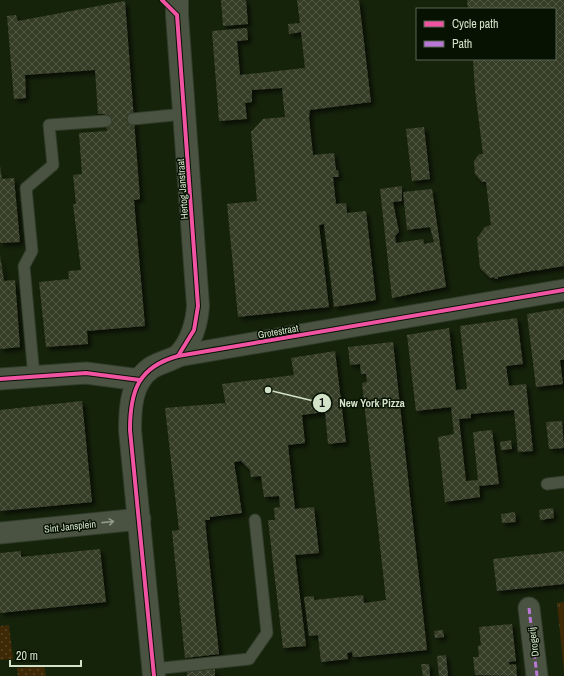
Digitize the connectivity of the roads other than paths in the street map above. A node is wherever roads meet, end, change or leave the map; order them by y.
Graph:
1 (176, 4) edge
2 (184, 114) junction
3 (133, 119) dead end
4 (106, 121) dead end
5 (564, 290) edge
6 (178, 356) junction
7 (34, 377) junction
8 (0, 379) edge
9 (140, 380) junction
10 (564, 482) edge
11 (547, 484) dead end
12 (140, 519) junction
13 (255, 520) dead end
14 (0, 533) edge
15 (529, 608) dead end
16 (154, 673) edge
17 (537, 676) edge

1 - 2 main road, Hertog Janstraat
2 - 3 lane
2 - 6 main road, Hertog Janstraat
4 - 7 lane
5 - 6 street, Grotestraat
6 - 9 main road, Grotestraat
7 - 8 street
7 - 9 street
9 - 12 main road
10 - 11 lane
14 -> 12 street, Sint Jansplein
12 - 16 main road
13 - 16 lane
15 - 17 street, Drogerij

